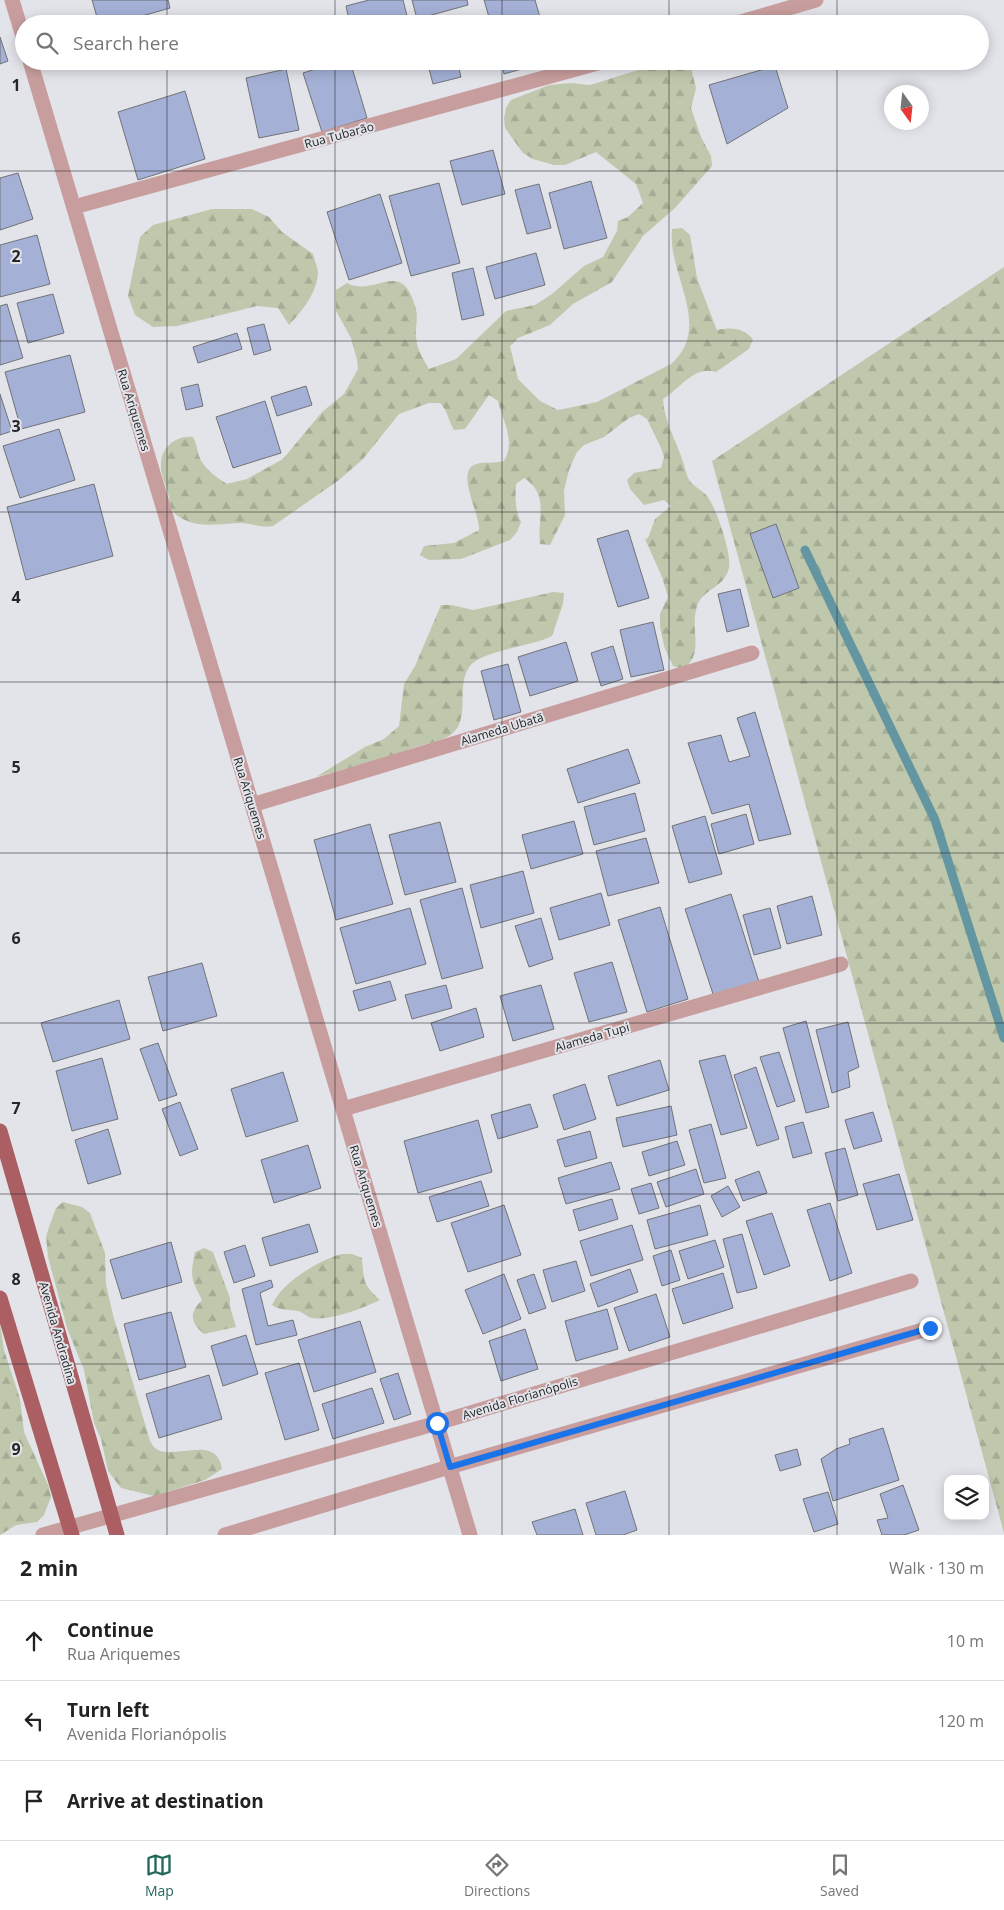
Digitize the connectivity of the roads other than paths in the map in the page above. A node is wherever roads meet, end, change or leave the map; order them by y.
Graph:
1 (12, 0) edge
2 (816, 0) edge
3 (16, 15) edge
4 (765, 15) edge
5 (33, 70) edge
6 (572, 70) edge
7 (74, 207) junction
8 (752, 653) dead end
9 (252, 805) junction
10 (841, 964) dead end
11 (343, 1109) junction
12 (0, 1131) edge
13 (910, 1281) dead end
14 (0, 1298) edge
15 (930, 1328) dead end
16 (437, 1423) junction
17 (450, 1467) junction
18 (111, 1515) junction
19 (71, 1531) edge
20 (43, 1535) edge
21 (117, 1535) edge
22 (225, 1535) edge
23 (470, 1535) edge

1 - 3 street
2 - 4 street
5 - 7 street, Rua Ariquemes
6 - 7 street, Rua Tubarão
7 - 9 street, Rua Ariquemes
8 - 9 street, Alameda Ubatã
9 - 11 street, Rua Ariquemes
10 - 11 street, Alameda Tupi
11 - 16 street, Rua Ariquemes
12 - 18 main road, Avenida Andradina
13 - 16 street, Avenida Florianópolis
14 - 19 main road
15 - 17 street
16 - 17 street, Rua Ariquemes
16 - 18 street, Avenida Florianópolis
17 - 22 street
17 - 23 street, Rua Ariquemes
18 - 19 street, Avenida Florianópolis
18 - 21 main road, Avenida Andradina
19 - 20 street, Avenida Florianópolis

